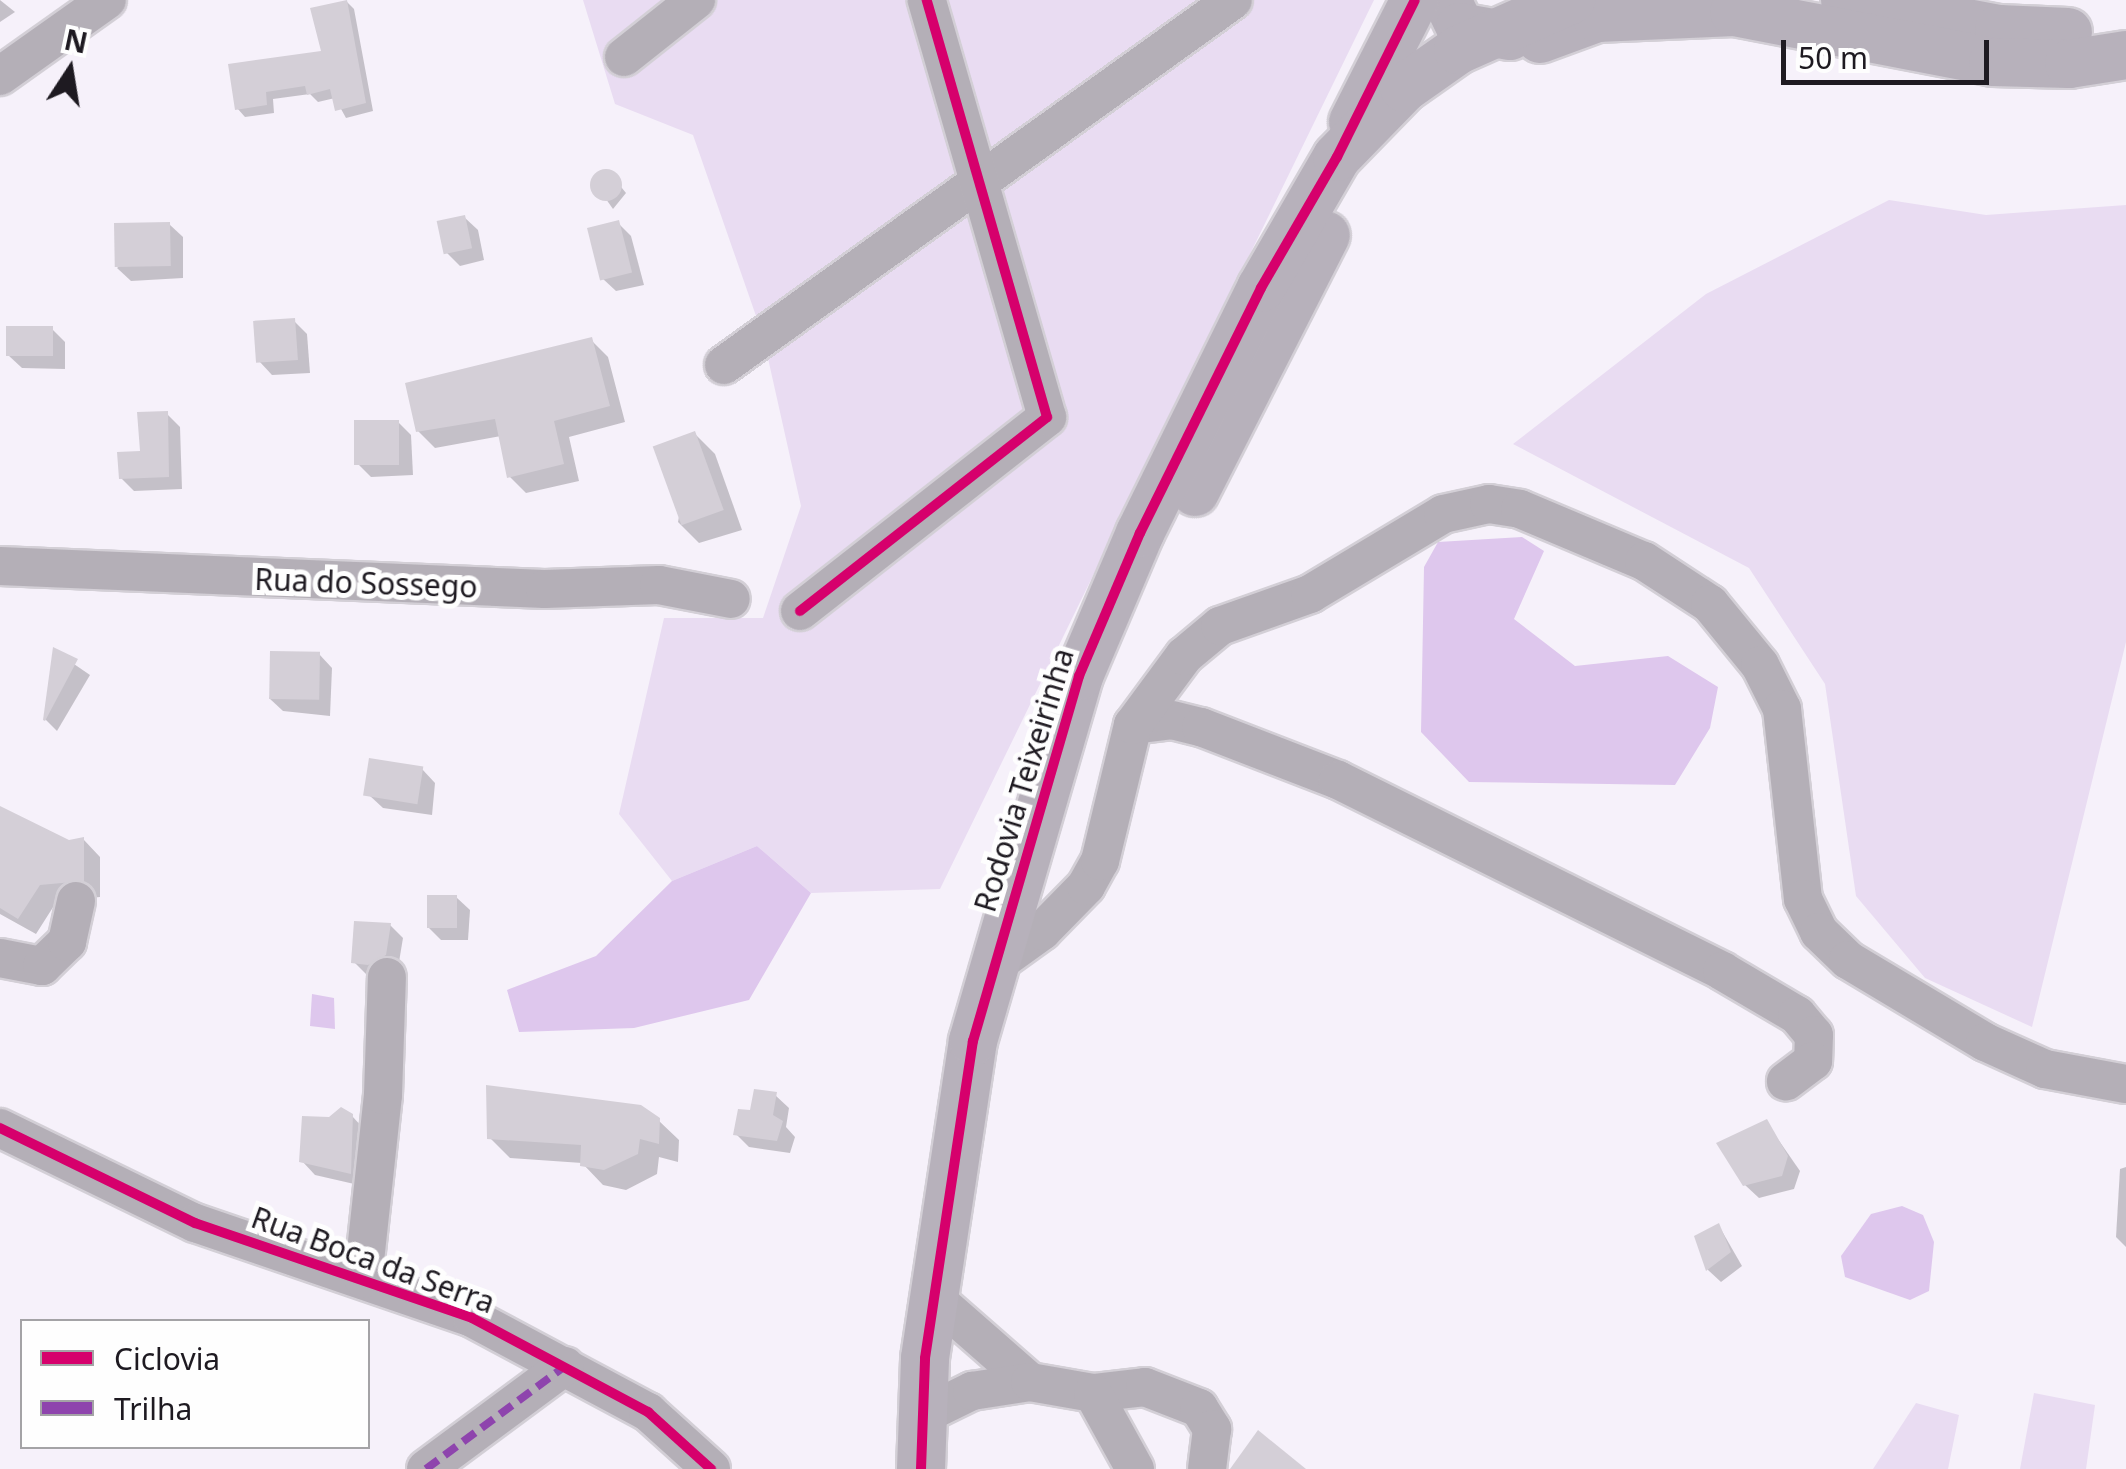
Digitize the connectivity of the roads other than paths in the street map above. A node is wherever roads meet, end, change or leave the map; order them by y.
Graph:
1 (107, 0) edge
2 (696, 0) edge
3 (927, 0) edge
4 (1233, 0) edge
5 (1415, 0) edge
6 (1447, 0) edge
7 (1846, 0) edge
8 (1560, 18) edge
9 (2126, 28) edge
10 (1491, 35) edge
11 (2126, 54) edge
12 (624, 57) dead end
13 (0, 76) edge
14 (1338, 157) junction
15 (983, 181) junction
16 (724, 365) dead end
17 (0, 566) edge
18 (731, 599) dead end
19 (800, 611) dead end
20 (1134, 725) junction
21 (1060, 746) junction
22 (76, 901) dead end
23 (0, 958) edge
24 (992, 967) junction
25 (387, 977) dead end
26 (1786, 1081) dead end
27 (2126, 1084) edge
28 (0, 1128) edge
29 (363, 1279) junction
30 (934, 1297) junction
31 (565, 1366) junction
32 (1030, 1382) junction
33 (1093, 1393) junction
34 (923, 1415) junction
35 (426, 1469) edge
36 (710, 1469) edge
37 (921, 1469) edge
38 (1135, 1469) edge
39 (1208, 1469) edge

1 - 13 street
2 - 12 street
3 - 15 street
4 - 15 street
5 - 14 main road
6 - 10 main road
7 - 9 main road
8 - 10 main road, Rodovia Teixeirinha
8 - 11 main road, Rodovia Teixeirinha
10 - 14 main road, Rodovia Teixeirinha
10 - 21 main road, Rodovia Teixeirinha
14 - 21 main road, Rodovia Teixeirinha
15 - 16 street
15 - 19 street
17 - 18 street, Rua do Sossego
20 - 24 street
20 - 26 street
20 - 27 street
21 - 24 main road, Rodovia Teixeirinha
22 - 23 street
24 - 30 main road, Rodovia Teixeirinha
25 - 29 street
28 - 29 street, Rua Boca da Serra
29 - 31 street, Rua Boca da Serra
30 - 32 street
30 - 34 main road, Rodovia Teixeirinha
31 - 35 street
31 - 36 street, Rua Boca da Serra
32 - 33 street
32 - 34 street
33 - 38 street
33 - 39 street
34 - 37 main road, Rodovia Teixeirinha

